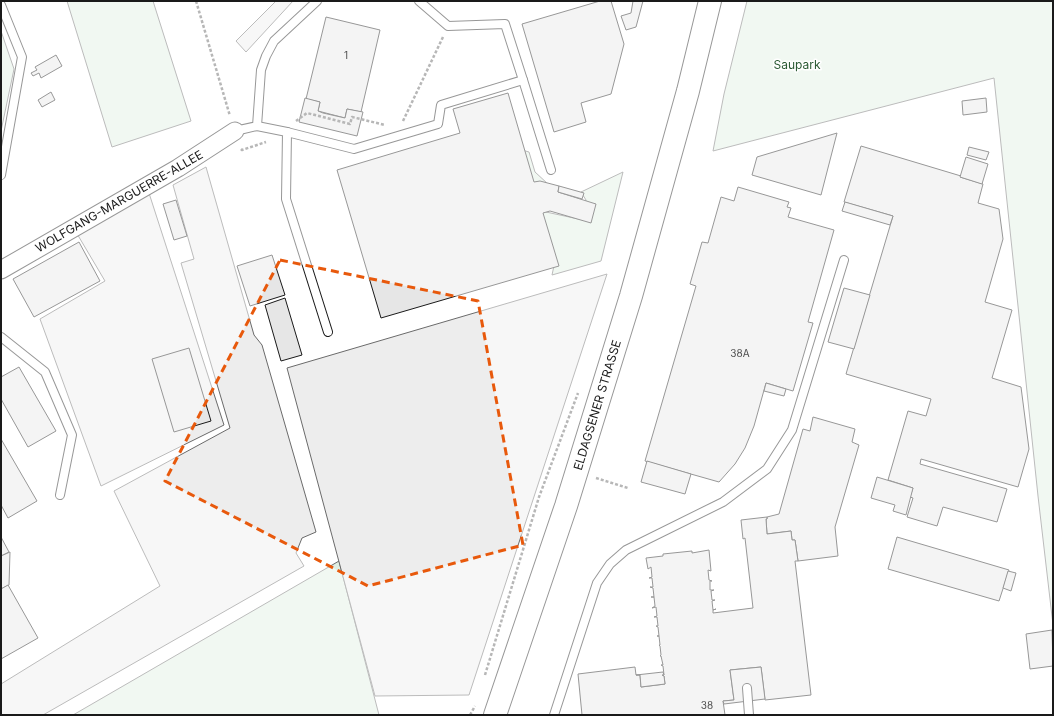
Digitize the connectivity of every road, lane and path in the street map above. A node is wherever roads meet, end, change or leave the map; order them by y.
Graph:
1 (196, 1) edge
2 (317, 1) edge
3 (420, 1) edge
4 (710, 1) edge
5 (1, 5) edge
6 (448, 26) junction
7 (523, 80) junction
8 (307, 113) dead end
9 (257, 126) junction
10 (399, 129) junction
11 (235, 131) junction
12 (287, 132) junction
13 (395, 137) junction
14 (551, 170) dead end
15 (1, 175) edge
16 (844, 260) dead end
17 (1, 270) edge
18 (328, 332) dead end
19 (1, 337) edge
20 (580, 387) dead end
21 (60, 495) dead end
22 (485, 676) dead end
23 (747, 688) dead end
24 (476, 706) dead end
25 (470, 715) edge
26 (495, 715) edge
27 (554, 715) edge
28 (749, 715) edge

1 - 11 path
2 - 9 lane
3 - 6 lane
4 - 26 main road, ELDAGSENER STRASSE
5 - 15 lane
6 - 7 lane
6 - 10 path
7 - 13 lane
7 - 14 lane
8 - 10 path
9 - 11 lane
9 - 12 lane
10 - 13 path
11 - 17 street, WOLFGANG-MARGUERRE-ALLEE
12 - 13 lane
12 - 18 lane
16 - 27 lane
19 - 21 lane
20 - 22 path
23 - 28 lane
24 - 25 path

